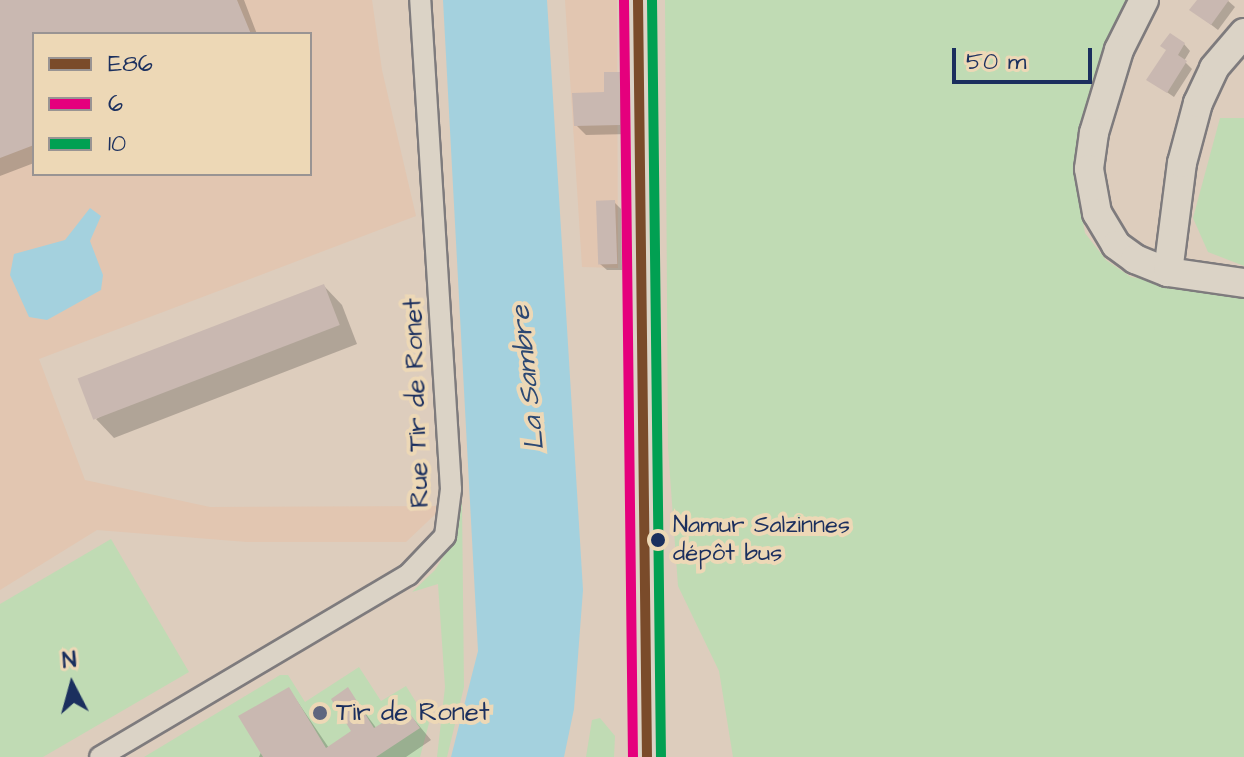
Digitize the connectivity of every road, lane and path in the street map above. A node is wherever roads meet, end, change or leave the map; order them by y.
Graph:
1 (420, 0) edge
2 (638, 0) edge
3 (1144, 0) edge
4 (1244, 33) edge
5 (1168, 272) junction
6 (1244, 283) edge
7 (100, 757) edge
8 (647, 757) edge

1 - 7 street, Rue Tir de Ronet
2 - 8 main road
3 - 5 main road
4 - 5 main road
5 - 6 main road

